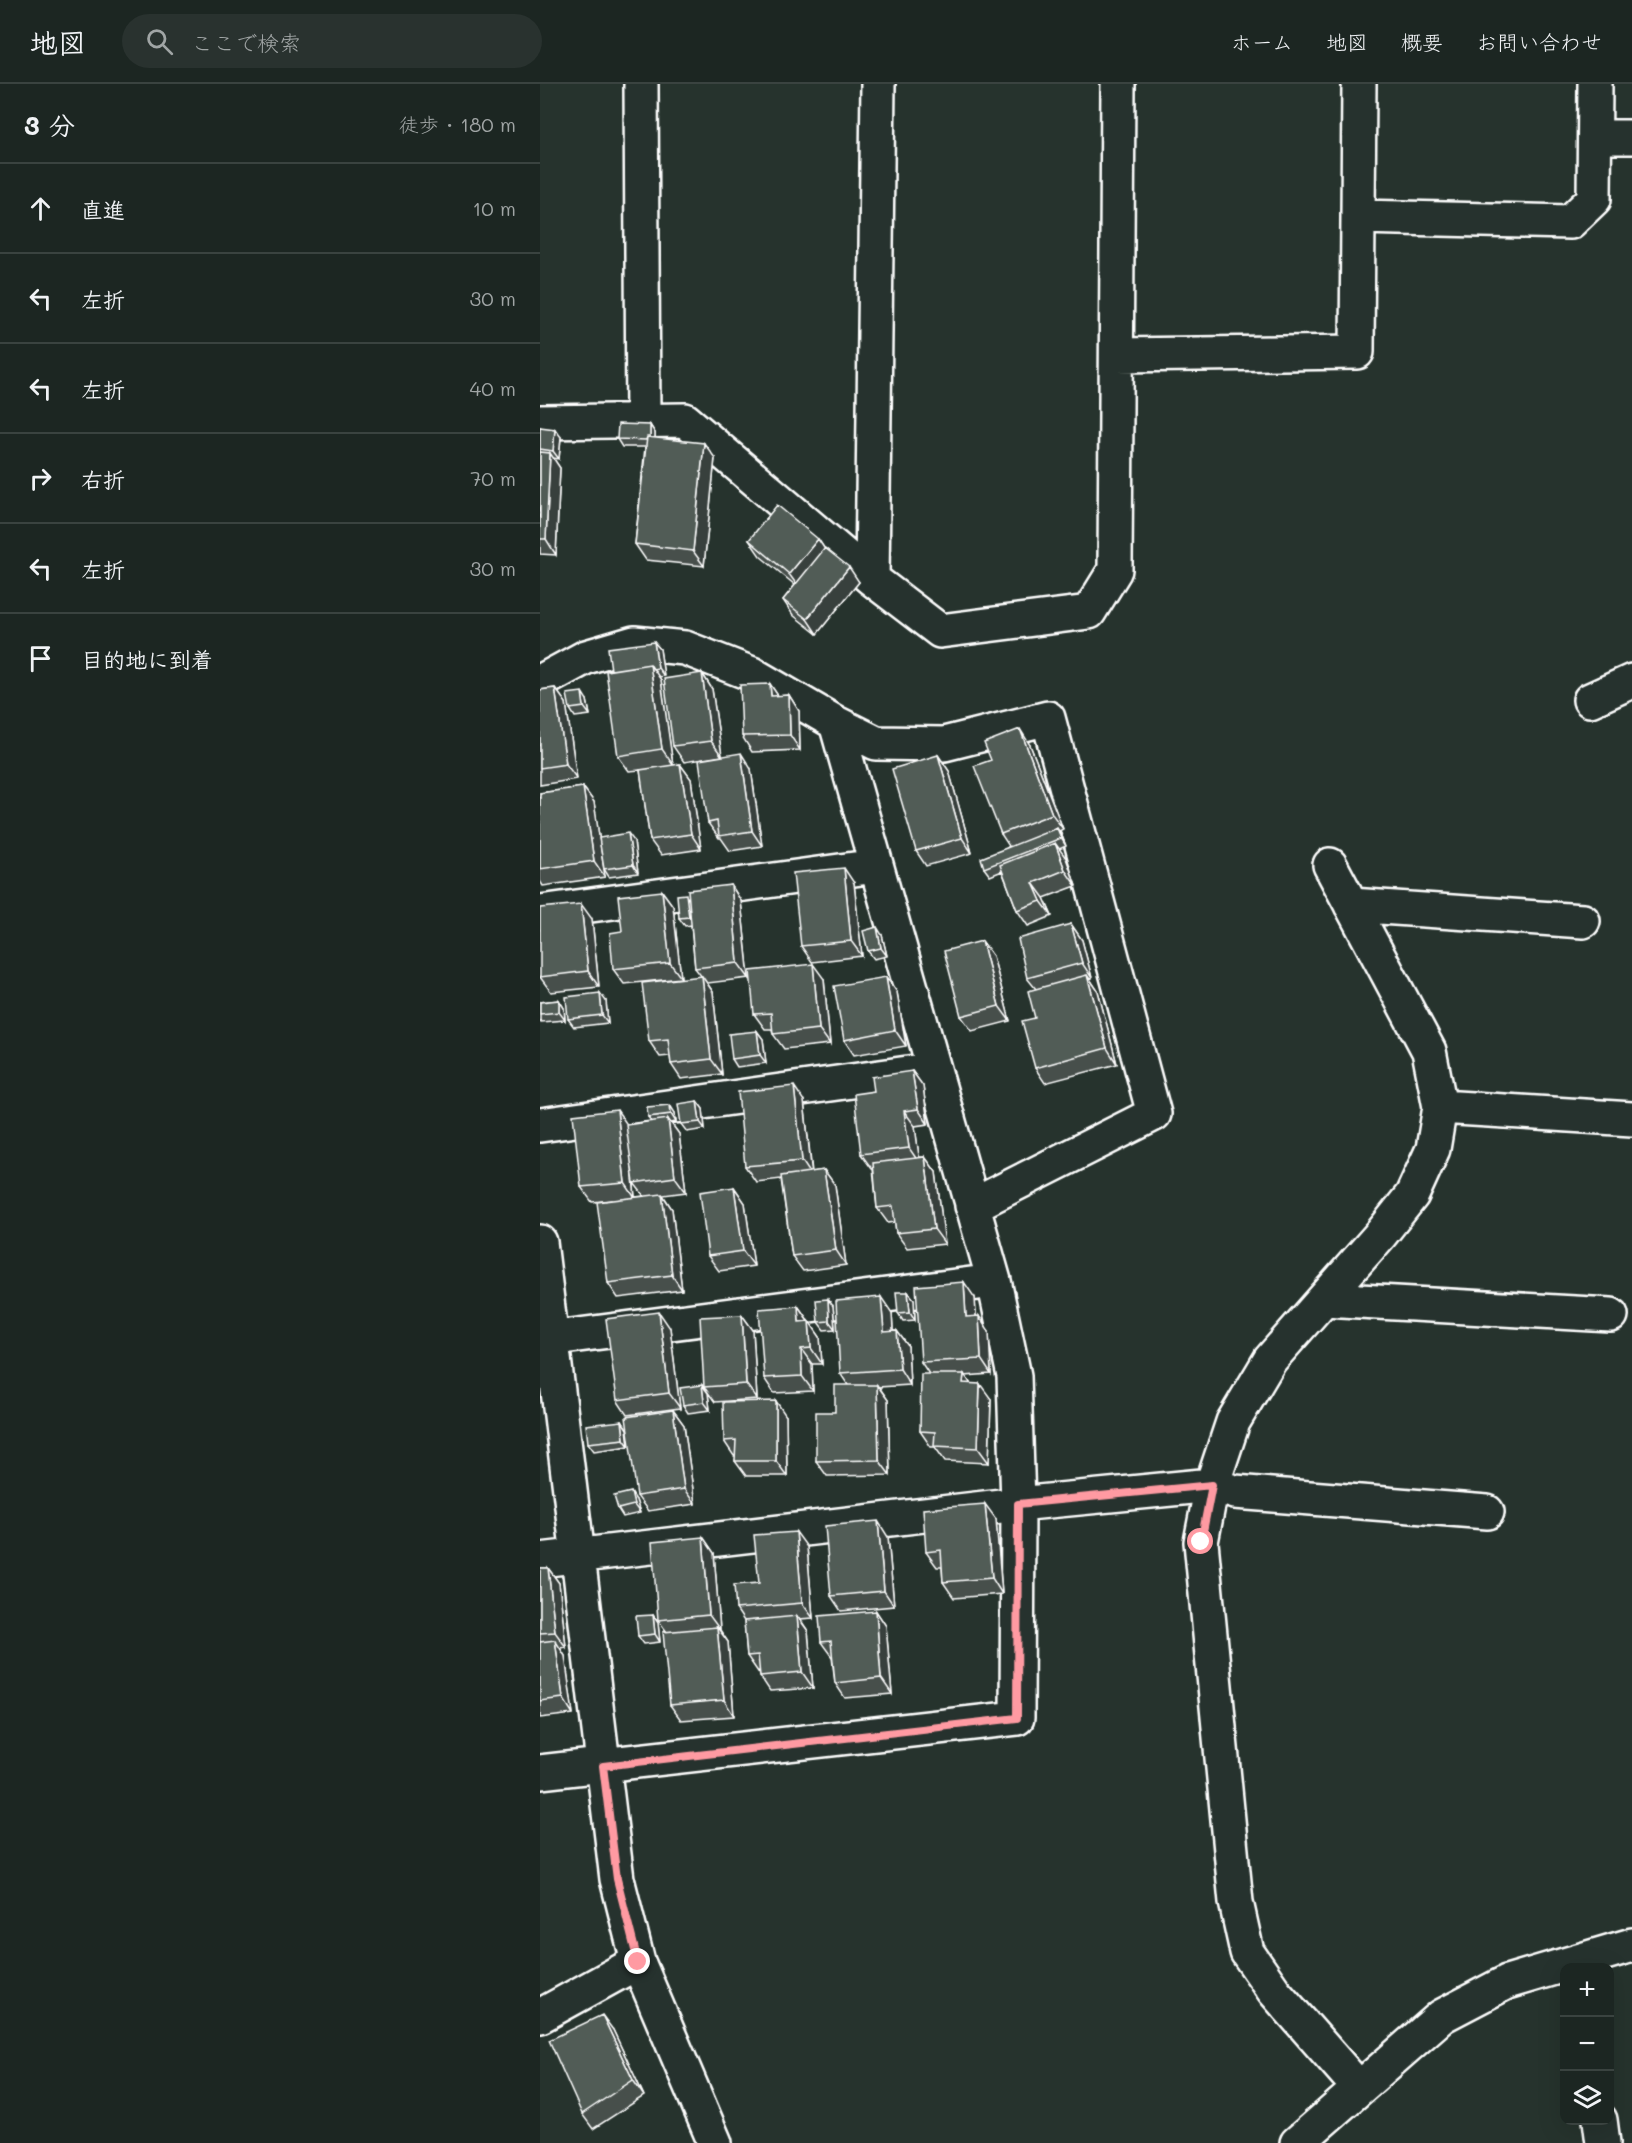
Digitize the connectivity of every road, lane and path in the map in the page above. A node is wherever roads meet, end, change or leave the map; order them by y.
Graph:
1 (641, 84) edge
2 (878, 84) edge
3 (1118, 84) edge
4 (1359, 84) edge
5 (1595, 84) edge
6 (1595, 137) junction
7 (1632, 137) edge
8 (1358, 217) junction
9 (1117, 355) junction
10 (643, 421) junction
11 (540, 422) edge
12 (872, 579) junction
13 (1632, 681) edge
14 (540, 682) edge
15 (1590, 700) dead end
16 (836, 723) junction
17 (1330, 865) dead end
18 (876, 866) junction
19 (1351, 905) junction
20 (540, 912) edge
21 (1583, 921) dead end
22 (934, 1070) junction
23 (1440, 1107) junction
24 (1632, 1119) edge
25 (540, 1125) edge
26 (972, 1206) junction
27 (540, 1242) edge
28 (994, 1281) junction
29 (1324, 1299) junction
30 (1611, 1316) dead end
31 (546, 1339) edge
32 (1212, 1485) junction
33 (1018, 1504) junction
34 (1487, 1512) dead end
35 (578, 1555) junction
36 (540, 1560) edge
37 (603, 1766) junction
38 (540, 1772) edge
39 (1632, 1945) edge
40 (638, 1962) junction
41 (1573, 1963) edge
42 (1560, 1967) edge
43 (540, 2016) edge
44 (1359, 2088) junction
45 (1601, 2125) edge
46 (715, 2143) edge
47 (1297, 2143) edge
48 (1603, 2143) edge

1 - 10 street
2 - 12 street
3 - 9 street
4 - 8 street
5 - 6 street
6 - 7 street
6 - 8 street
8 - 9 street
9 - 12 street
10 - 11 street
10 - 12 street
13 - 15 street
14 - 16 street
16 - 18 street
16 - 26 street
17 - 19 street
18 - 20 street
18 - 22 street
19 - 21 street
19 - 23 street
22 - 25 street
22 - 26 street
23 - 24 street
23 - 29 street
26 - 28 street
27 - 31 street
28 - 31 street
28 - 33 street
29 - 30 street
29 - 32 street
31 - 35 street
32 - 33 street
32 - 34 street
32 - 44 street
33 - 35 street
33 - 37 street
35 - 36 street
35 - 37 street
37 - 38 street
37 - 40 street
39 - 41 street
40 - 43 street
40 - 46 street
42 - 44 street
44 - 47 street
45 - 48 street

